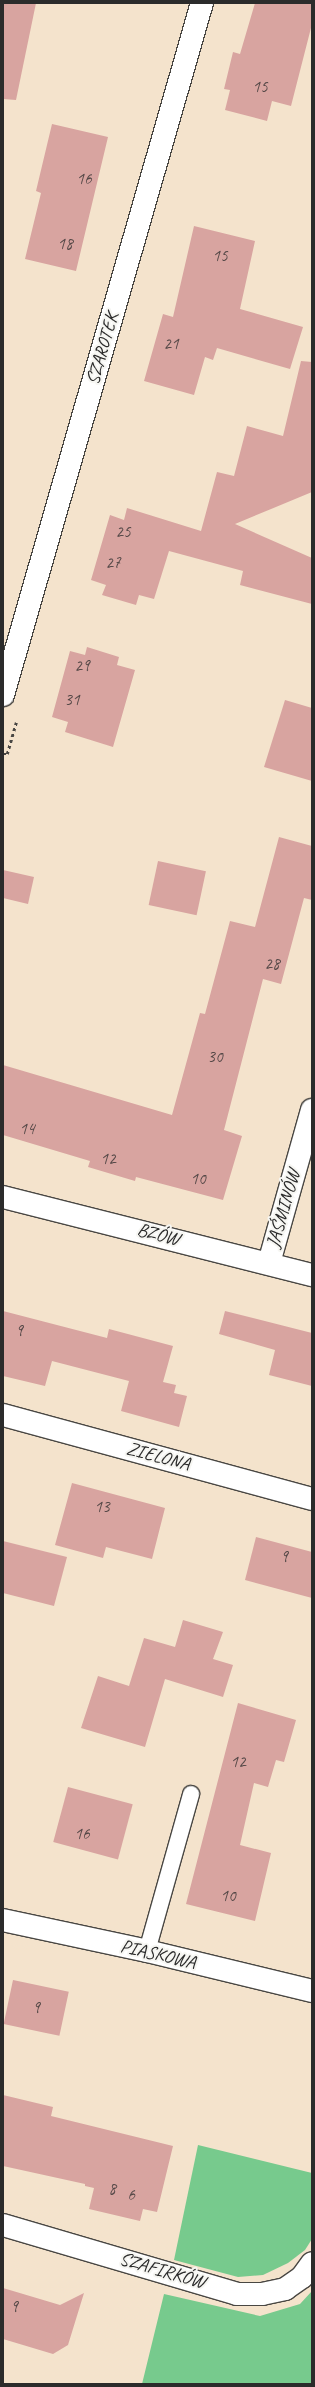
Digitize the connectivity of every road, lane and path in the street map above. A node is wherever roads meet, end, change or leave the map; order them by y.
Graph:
1 (202, 3) edge
2 (3, 695) edge
3 (312, 1110) edge
4 (3, 1197) edge
5 (269, 1263) junction
6 (312, 1275) edge
7 (3, 1415) edge
8 (312, 1499) edge
9 (191, 1794) dead end
10 (3, 1920) edge
11 (147, 1951) junction
12 (312, 1991) edge
13 (3, 2225) edge
14 (312, 2263) edge

1 - 2 street, SZAROTEK
3 - 5 street, JAŚMINÓW
4 - 5 street, BZÓW
5 - 6 street, BZÓW
7 - 8 street, ZIELONA
9 - 11 lane
10 - 11 street, PIASKOWA
11 - 12 street, PIASKOWA
13 - 14 street, SZAFIRKÓW

